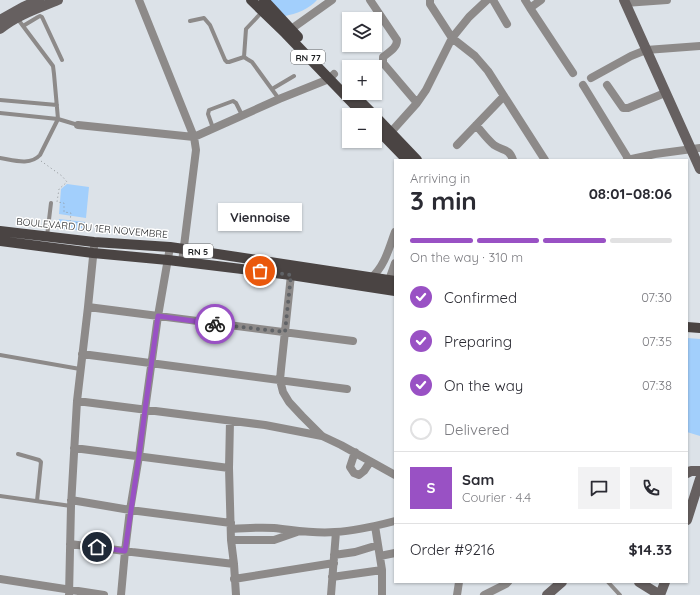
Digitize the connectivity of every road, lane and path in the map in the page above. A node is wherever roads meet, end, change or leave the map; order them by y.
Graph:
1 (39, 0) edge
2 (58, 0) edge
3 (139, 0) edge
4 (251, 0) edge
5 (264, 0) edge
6 (332, 0) edge
7 (370, 0) edge
8 (430, 0) edge
9 (487, 0) edge
10 (493, 0) edge
11 (525, 0) edge
12 (541, 0) edge
13 (667, 0) edge
14 (625, 1) edge
15 (649, 1) edge
16 (530, 8) junction
17 (263, 12) junction
18 (0, 20) edge
19 (20, 22) junction
20 (190, 22) dead end
21 (507, 24) dead end
22 (0, 29) edge
23 (288, 31) junction
24 (452, 38) junction
25 (700, 46) edge
26 (646, 50) junction
27 (244, 57) junction
28 (62, 60) dead end
29 (573, 73) dead end
30 (294, 76) dead end
31 (331, 77) junction
32 (591, 78) dead end
33 (342, 85) edge
34 (583, 85) dead end
35 (607, 85) dead end
36 (272, 89) junction
37 (665, 93) junction
38 (504, 96) junction
39 (279, 99) junction
40 (0, 100) edge
41 (359, 100) edge
42 (57, 104) junction
43 (417, 104) junction
44 (358, 108) edge
45 (366, 108) edge
46 (0, 113) edge
47 (242, 115) junction
48 (58, 119) junction
49 (382, 124) edge
50 (476, 125) junction
51 (78, 126) joint
52 (213, 128) junction
53 (391, 132) junction
54 (382, 134) edge
55 (194, 137) junction
56 (457, 145) dead end
57 (695, 149) edge
58 (0, 158) edge
59 (37, 158) junction
60 (406, 159) edge
61 (416, 159) edge
62 (513, 159) edge
63 (544, 159) edge
64 (627, 159) edge
65 (632, 159) edge
66 (700, 169) edge
67 (51, 203) dead end
68 (0, 231) edge
69 (394, 235) edge
70 (47, 236) junction
71 (0, 241) edge
72 (82, 241) junction
73 (94, 242) junction
74 (170, 247) junction
75 (184, 249) junction
76 (93, 253) junction
77 (168, 260) junction
78 (182, 262) junction
79 (394, 269) edge
80 (291, 275) junction
81 (371, 278) junction
82 (392, 280) edge
83 (382, 289) junction
84 (394, 291) edge
85 (88, 307) junction
86 (158, 316) junction
87 (688, 327) edge
88 (700, 328) edge
89 (285, 332) junction
90 (353, 341) dead end
91 (82, 354) junction
92 (0, 355) edge
93 (151, 363) junction
94 (80, 369) junction
95 (280, 380) junction
96 (347, 389) dead end
97 (76, 401) junction
98 (145, 410) junction
99 (230, 421) junction
100 (322, 436) junction
101 (74, 448) junction
102 (355, 452) junction
103 (18, 454) dead end
104 (139, 456) junction
105 (370, 462) junction
106 (229, 468) junction
107 (700, 471) edge
108 (688, 472) edge
109 (394, 474) edge
110 (700, 479) edge
111 (0, 496) edge
112 (38, 501) junction
113 (71, 503) junction
114 (130, 510) junction
115 (688, 517) edge
116 (394, 521) edge
117 (231, 526) junction
118 (375, 526) junction
119 (299, 531) junction
120 (336, 532) junction
121 (231, 540) junction
122 (70, 544) junction
123 (378, 545) junction
124 (125, 551) junction
125 (394, 552) edge
126 (380, 556) junction
127 (334, 559) junction
128 (234, 564) junction
129 (382, 570) junction
130 (332, 577) junction
131 (0, 579) edge
132 (234, 579) junction
133 (459, 583) edge
134 (507, 583) edge
135 (561, 583) edge
136 (609, 583) edge
137 (641, 583) edge
138 (665, 583) edge
139 (69, 592) edge
140 (104, 595) edge
141 (121, 595) edge
142 (236, 595) edge
143 (331, 595) edge
144 (382, 595) edge
145 (456, 595) edge
146 (484, 595) edge
147 (547, 595) edge
148 (620, 595) edge
149 (660, 595) edge

1 - 18 main road
2 - 19 main road
3 - 55 street
4 - 17 main road, RN 77
5 - 23 main road, RN 77
6 - 23 street
7 - 43 street
8 - 24 street
9 - 24 street
10 - 21 street
11 - 16 street
12 - 16 street
13 - 15 street
14 - 15 street
14 - 26 main road
16 - 29 street
17 - 23 main road, RN 77
17 - 27 lane
19 - 22 main road
19 - 28 lane
19 - 42 lane
20 - 27 lane
23 - 31 main road, RN 77
24 - 38 street
24 - 43 street
25 - 26 street
26 - 32 street
26 - 37 main road
27 - 36 lane
30 - 36 lane
31 - 33 main road, RN 77
31 - 39 street
31 - 44 main road, RN 77
34 - 64 street
35 - 37 street
36 - 39 lane
37 - 57 main road
38 - 50 street
38 - 63 street
39 - 47 street
40 - 42 lane
41 - 45 main road
42 - 48 lane
43 - 53 street
46 - 48 lane
47 - 52 street
47 - 52 lane
48 - 51 lane
48 - 59 lane
49 - 53 main road
50 - 56 street
50 - 62 street
51 - 55 street
52 - 55 street
53 - 61 main road
54 - 60 main road
55 - 75 street
57 - 65 street
57 - 66 main road
58 - 59 lane
59 - 72 path
67 - 70 lane
68 - 70 main road, BOULEVARD DU 1ER NOVEMBRE / RN 5
69 - 81 street
70 - 72 main road, BOULEVARD DU 1ER NOVEMBRE / RN 5
71 - 76 main road, RN 5
72 - 73 main road, BOULEVARD DU 1ER NOVEMBRE / RN 5
73 - 74 main road, BOULEVARD DU 1ER NOVEMBRE / RN 5
73 - 76 street
74 - 75 main road, BOULEVARD DU 1ER NOVEMBRE / RN 5
74 - 77 street
75 - 78 street
75 - 81 main road, BOULEVARD DU 1ER NOVEMBRE / RN 5
76 - 77 main road, RN 5
76 - 85 street
77 - 78 main road, RN 5
77 - 86 street
78 - 80 main road, RN 5
79 - 82 street
80 - 83 main road, RN 5
80 - 89 street
81 - 82 main road, BOULEVARD DU 1ER NOVEMBRE / RN 5
82 - 83 street
83 - 84 main road, RN 5
85 - 86 street
85 - 91 street
86 - 89 street
86 - 93 street
87 - 88 main road
89 - 90 street
89 - 95 street
91 - 93 street
91 - 94 street
92 - 94 lane
93 - 95 street
93 - 98 street
94 - 97 street
95 - 96 street
95 - 100 street
97 - 98 street
97 - 101 street
98 - 99 street
98 - 104 street
99 - 100 street
99 - 106 street
100 - 102 street
101 - 104 street
101 - 113 street
102 - 105 street
102 - 105 street
103 - 112 lane
104 - 106 street
104 - 114 street
105 - 109 street
106 - 117 street
107 - 108 main road
110 - 115 main road
111 - 112 lane
112 - 113 lane
113 - 114 street
113 - 122 street
114 - 117 street
114 - 124 street
116 - 118 street
117 - 119 street
117 - 121 street
118 - 120 street
118 - 123 street
119 - 120 street
119 - 121 street
120 - 127 street
121 - 128 street
122 - 124 street
122 - 139 street
123 - 126 street
123 - 127 street
124 - 128 street
124 - 141 street
125 - 126 street
126 - 129 street
127 - 130 street
127 - 132 street
128 - 132 street
129 - 130 street
129 - 144 street
130 - 143 street
131 - 139 street
132 - 142 street
133 - 145 street
134 - 146 street
135 - 147 main road
136 - 148 lane
137 - 149 main road
138 - 149 main road
139 - 140 street

